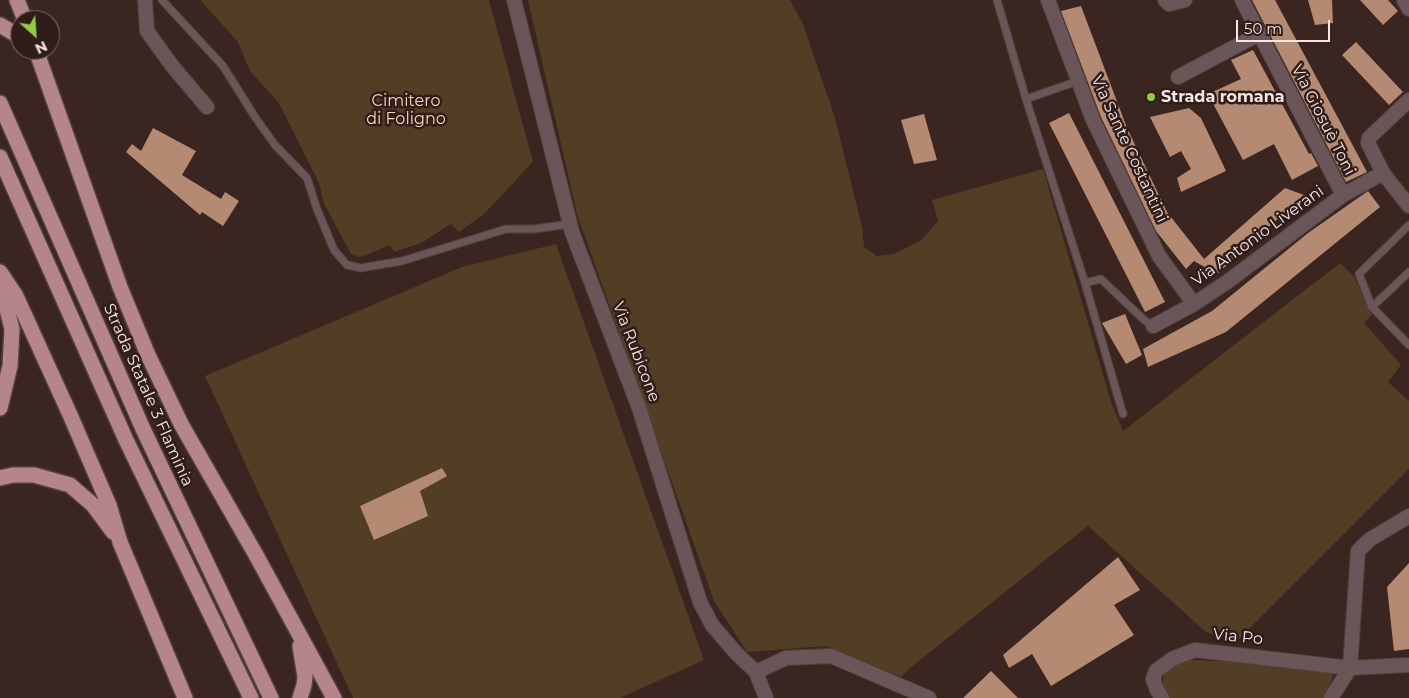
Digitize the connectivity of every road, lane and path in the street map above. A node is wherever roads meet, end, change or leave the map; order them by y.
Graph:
1 (145, 0) edge
2 (162, 0) edge
3 (514, 0) edge
4 (997, 0) edge
5 (1048, 0) edge
6 (1165, 0) edge
7 (1185, 0) edge
8 (1242, 0) edge
9 (1404, 0) edge
10 (1409, 9) edge
11 (1259, 34) junction
12 (40, 60) edge
13 (1178, 77) dead end
14 (1078, 81) junction
15 (1026, 99) junction
16 (1409, 100) edge
17 (0, 103) edge
18 (207, 107) dead end
19 (0, 157) edge
20 (1383, 173) junction
21 (1343, 195) junction
22 (1409, 206) edge
23 (570, 224) junction
24 (1409, 225) edge
25 (0, 272) edge
26 (1409, 272) edge
27 (0, 282) edge
28 (1085, 283) junction
29 (1194, 304) junction
30 (1372, 307) junction
31 (1153, 326) joint
32 (1409, 345) edge
33 (0, 408) edge
34 (1123, 414) dead end
35 (0, 478) edge
36 (1409, 516) edge
37 (120, 542) junction
38 (297, 632) junction
39 (1409, 665) edge
40 (1350, 668) junction
41 (756, 672) junction
42 (302, 691) edge
43 (185, 697) edge
44 (251, 698) edge
45 (271, 698) edge
46 (334, 698) edge
47 (766, 698) edge
48 (929, 698) edge
49 (1162, 698) edge
50 (1331, 698) edge

1 - 18 street
2 - 23 lane
3 - 23 street, Via Rubicone
4 - 15 lane
5 - 14 street, Via Sante Costantini
6 - 7 street
8 - 11 street, Via Giosuè Toni
9 - 10 street
11 - 13 street
11 - 21 street, Via Giosuè Toni
12 - 38 highway
14 - 15 lane
14 - 29 street, Via Sante Costantini
15 - 28 lane
16 - 20 street
17 - 45 highway, Strada Statale 3 Flaminia
19 - 44 highway
20 - 21 street, Via Antonio Liverani
20 - 22 street
21 - 29 street, Via Antonio Liverani
23 - 41 street, Via Rubicone
24 - 30 lane
25 - 37 highway
26 - 30 lane
27 - 33 highway
28 - 31 lane
28 - 34 lane
29 - 31 street, Via Antonio Liverani
30 - 32 lane
35 - 37 highway
36 - 40 street
37 - 43 highway
38 - 42 highway
38 - 46 highway
39 - 40 street, Via Po
40 - 49 street, Via Po
40 - 50 street
41 - 47 street, Via Rubicone
41 - 48 street

